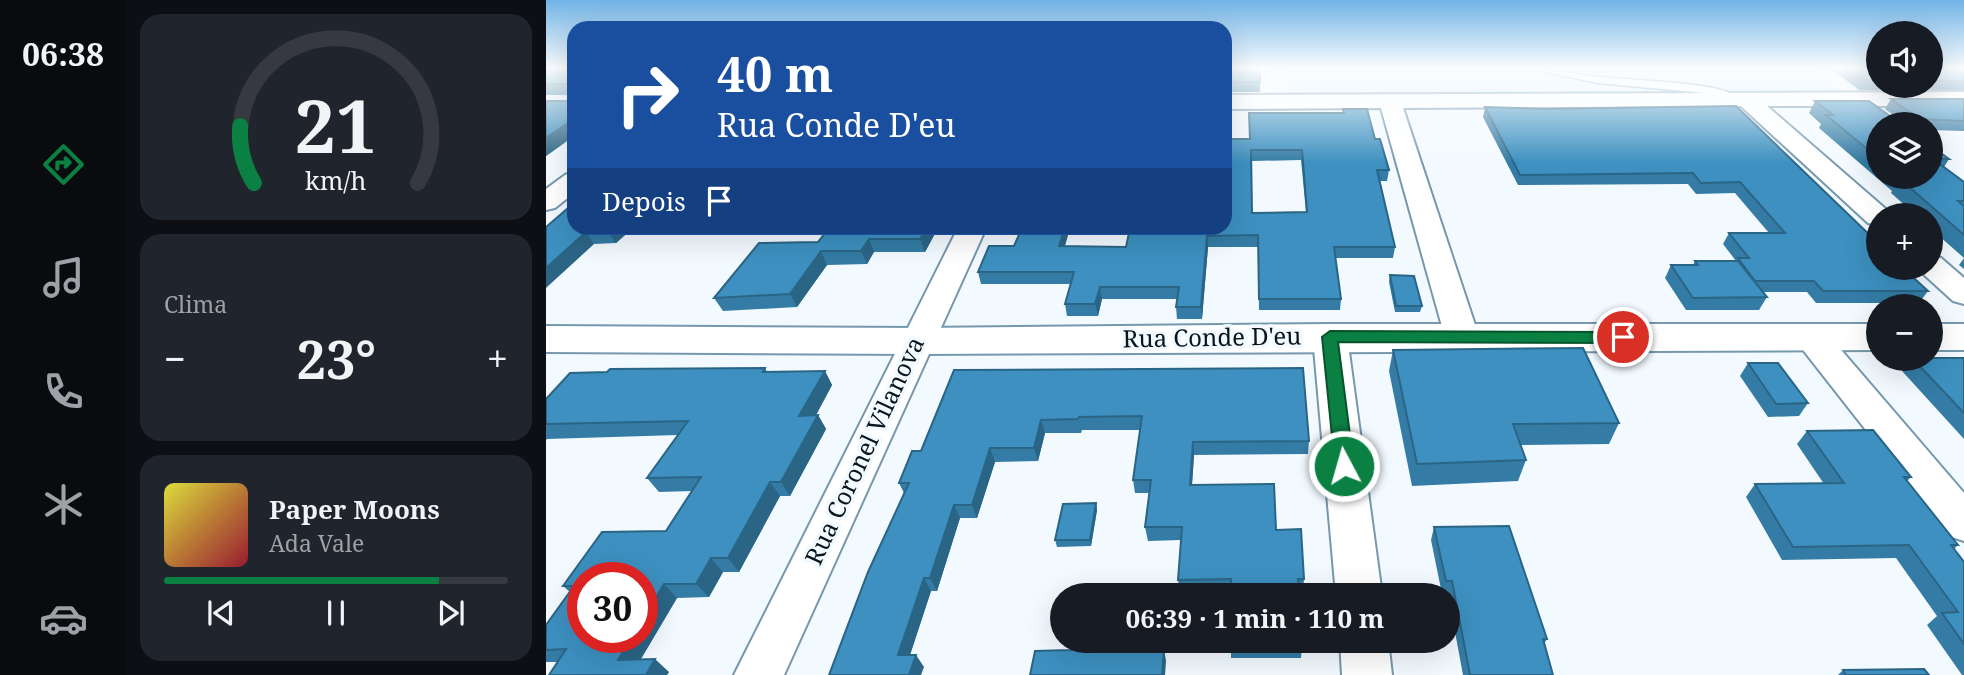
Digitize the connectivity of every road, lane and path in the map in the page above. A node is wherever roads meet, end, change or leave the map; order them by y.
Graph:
1 (1747, 100) junction
2 (1856, 100) edge
3 (1232, 102) edge
4 (1390, 102) junction
5 (567, 186) edge
6 (546, 202) edge
7 (1866, 206) edge
8 (969, 235) edge
9 (1943, 275) edge
10 (1964, 294) edge
11 (1330, 337) junction
12 (1462, 337) junction
13 (1866, 337) edge
14 (1943, 337) edge
15 (1964, 337) edge
16 (1812, 338) junction
17 (546, 339) edge
18 (918, 341) junction
19 (1964, 523) edge
20 (1358, 583) edge
21 (1365, 653) edge
22 (759, 675) edge
23 (1367, 675) edge

1 - 2 street
1 - 4 street
1 - 7 street
3 - 4 street
4 - 12 street
5 - 6 street
8 - 18 street, Rua Coronel Vilanova
9 - 10 street
11 - 12 street, Rua Conde D'eu
11 - 18 street, Rua Conde D'eu
11 - 20 street
12 - 16 street, Rua Conde D'eu
13 - 16 street, Rua Conde D'eu
14 - 15 street
16 - 19 street
17 - 18 street, Rua Conde D'eu
18 - 22 street, Rua Coronel Vilanova
21 - 23 street

